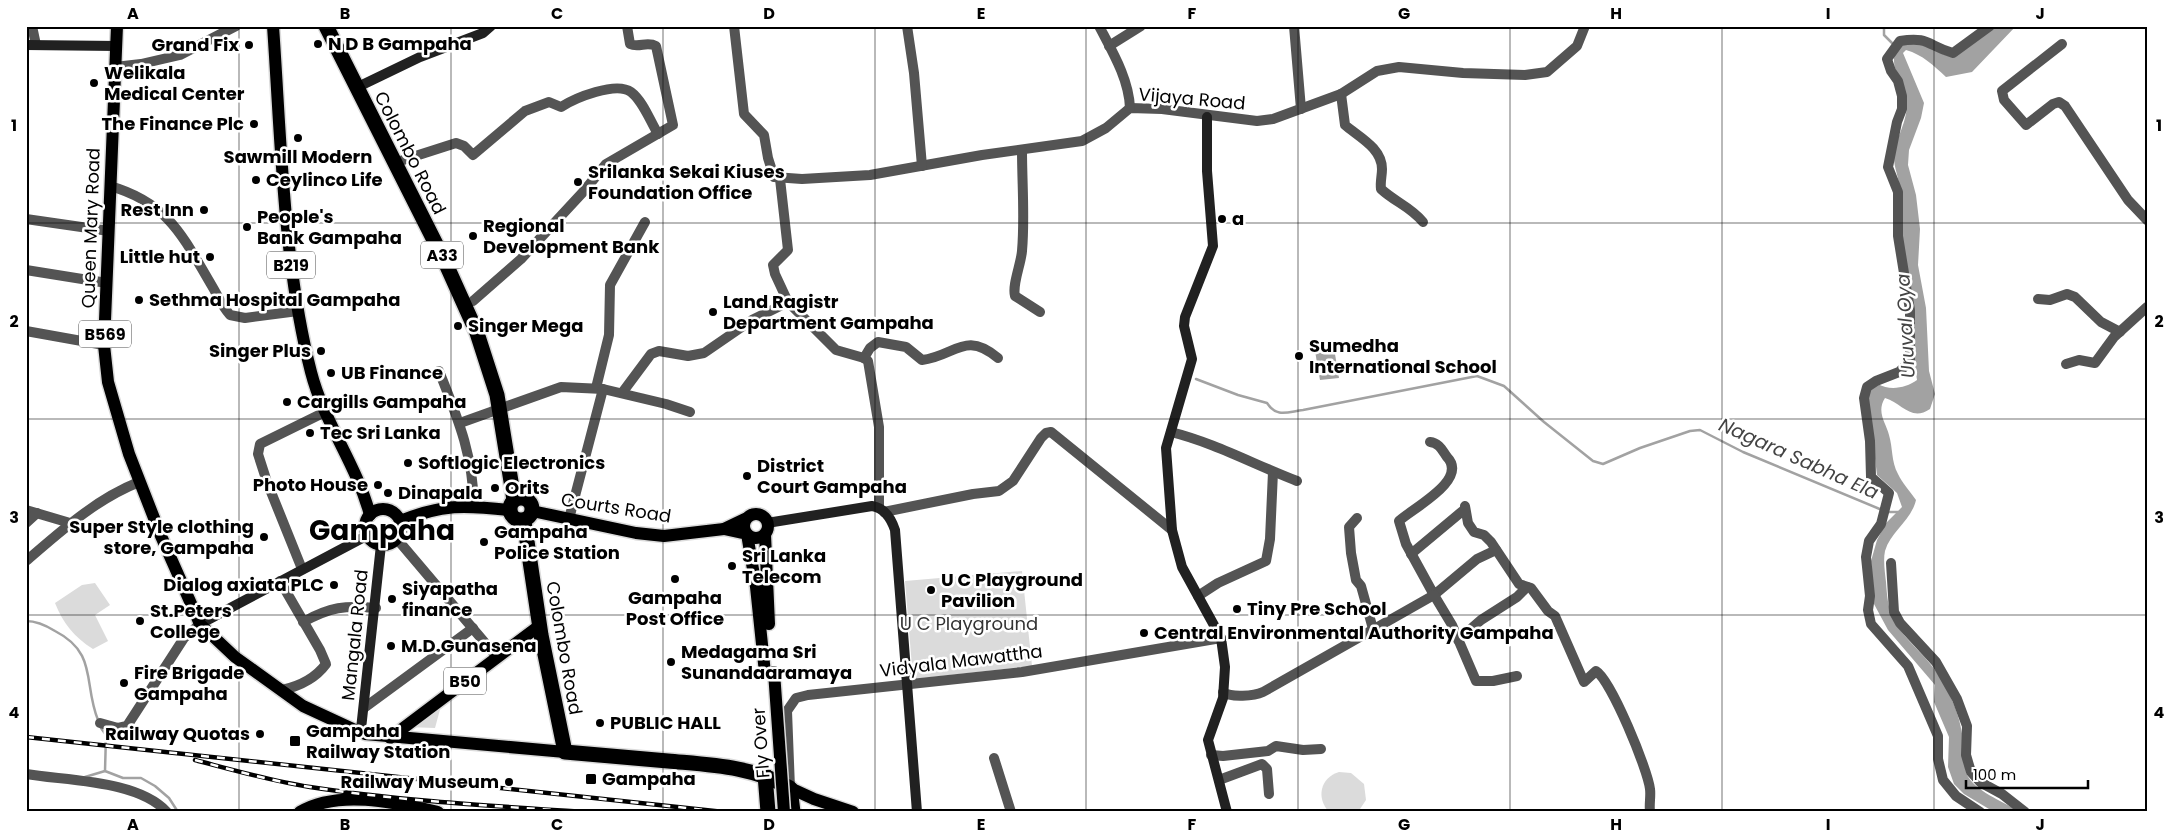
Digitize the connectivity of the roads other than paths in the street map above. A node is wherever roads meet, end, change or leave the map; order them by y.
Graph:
1 (32, 26) edge
2 (117, 26) edge
3 (236, 26) edge
4 (274, 26) edge
5 (326, 26) edge
6 (336, 26) edge
7 (491, 26) edge
8 (627, 26) edge
9 (734, 26) edge
10 (907, 26) edge
11 (1098, 26) edge
12 (1140, 26) edge
13 (1294, 26) edge
14 (1585, 26) edge
15 (1990, 26) edge
16 (2062, 44) dead end
17 (31, 45) edge
18 (117, 46) junction
19 (1109, 46) junction
20 (116, 67) junction
21 (359, 86) junction
22 (1341, 94) junction
23 (1130, 108) junction
24 (1301, 109) junction
25 (1207, 116) junction
26 (658, 134) junction
27 (1022, 150) junction
28 (399, 162) junction
29 (922, 166) junction
30 (780, 179) junction
31 (110, 186) junction
32 (26, 219) edge
33 (2147, 220) edge
34 (645, 222) dead end
35 (1423, 222) dead end
36 (109, 231) junction
37 (26, 270) edge
38 (107, 283) junction
39 (2038, 299) dead end
40 (788, 302) junction
41 (469, 303) junction
42 (2147, 308) edge
43 (298, 311) junction
44 (1040, 312) dead end
45 (26, 331) edge
46 (2120, 332) junction
47 (104, 345) junction
48 (864, 358) junction
49 (998, 358) dead end
50 (2066, 364) dead end
51 (439, 371) dead end
52 (599, 388) junction
53 (622, 392) junction
54 (504, 408) junction
55 (325, 412) junction
56 (690, 412) dead end
57 (460, 423) junction
58 (1171, 432) junction
59 (1430, 442) dead end
60 (1273, 472) junction
61 (1297, 481) dead end
62 (139, 482) junction
63 (364, 491) junction
64 (474, 506) junction
65 (521, 508) junction
66 (384, 509) junction
67 (881, 509) junction
68 (31, 511) edge
69 (370, 515) junction
70 (569, 518) junction
71 (1357, 518) dead end
72 (745, 519) junction
73 (400, 521) junction
74 (26, 523) edge
75 (70, 523) junction
76 (766, 528) junction
77 (724, 530) junction
78 (1172, 530) junction
79 (747, 534) junction
80 (368, 535) junction
81 (397, 539) junction
82 (381, 545) junction
83 (1496, 550) junction
84 (1411, 554) junction
85 (26, 561) edge
86 (1891, 563) dead end
87 (302, 569) junction
88 (280, 581) junction
89 (1527, 587) junction
90 (1434, 595) junction
91 (1198, 596) junction
92 (376, 608) junction
93 (303, 622) junction
94 (200, 624) junction
95 (539, 626) junction
96 (473, 628) junction
97 (1373, 629) junction
98 (1221, 638) junction
99 (1458, 640) junction
100 (767, 646) junction
101 (497, 656) junction
102 (769, 672) junction
103 (1517, 676) dead end
104 (908, 683) junction
105 (282, 690) junction
106 (1223, 692) junction
107 (364, 708) junction
108 (100, 723) dead end
109 (361, 731) junction
110 (390, 738) junction
111 (1321, 749) dead end
112 (565, 752) junction
113 (1211, 755) junction
114 (994, 758) dead end
115 (26, 774) edge
116 (765, 775) junction
117 (1219, 780) junction
118 (790, 788) junction
119 (1269, 794) dead end
120 (167, 812) edge
121 (300, 812) edge
122 (438, 812) edge
123 (768, 812) edge
124 (776, 812) edge
125 (784, 812) edge
126 (793, 812) edge
127 (853, 812) edge
128 (917, 812) edge
129 (1011, 812) edge
130 (1227, 812) edge
131 (1650, 812) edge
132 (1980, 812) edge
133 (2025, 812) edge

1 - 17 street
2 - 18 main road, Queen Mary Road / B569
3 - 20 street
4 - 43 main road, B219
5 - 21 highway, Colombo Road / A33
6 - 21 highway, Colombo Road / A33
7 - 21 street
8 - 26 street
9 - 30 street
10 - 29 street
11 - 19 street
12 - 19 street
13 - 24 street
14 - 22 street, Vijaya Road
15 - 132 street
16 - 33 street
17 - 18 street
18 - 20 main road, Queen Mary Road / B569
19 - 23 street
20 - 31 main road, Queen Mary Road / B569
21 - 28 highway, Colombo Road / A33
22 - 24 street, Vijaya Road
22 - 35 street
23 - 25 street, Vijaya Road
23 - 27 street, Vijaya Road
24 - 25 street, Vijaya Road
25 - 58 street
26 - 28 street
26 - 41 street
27 - 29 street, Vijaya Road
27 - 44 street
28 - 41 highway, Colombo Road / A33
29 - 30 street, Vijaya Road
30 - 40 street
31 - 36 main road, Queen Mary Road / B569
31 - 43 street
32 - 36 street
34 - 52 street
36 - 38 main road, Queen Mary Road / B569
37 - 38 street
38 - 47 main road, Queen Mary Road / B569
39 - 46 street
40 - 48 street
40 - 53 street
41 - 54 highway, Colombo Road / A33
42 - 46 street
43 - 55 main road, B219
45 - 47 street
46 - 50 street
47 - 62 main road, Queen Mary Road / B569
48 - 49 street
48 - 67 street
51 - 57 street
52 - 53 street
52 - 54 street
52 - 70 street
53 - 56 street
54 - 57 street
54 - 65 highway, Colombo Road / A33
55 - 63 main road, B219
55 - 87 street
57 - 64 street
58 - 60 street
58 - 78 street
59 - 84 street
60 - 61 street
60 - 91 street
62 - 75 street
62 - 94 main road, Queen Mary Road / B569
63 - 66 main road, B219
63 - 69 main road, B219
64 - 65 main road, Courts Road
64 - 73 main road, Courts Road
65 - 70 main road, Courts Road
65 - 95 highway, Colombo Road / A33
66 - 69 main road
66 - 73 main road
67 - 76 street
67 - 78 street
67 - 104 street
68 - 74 street
68 - 75 street
69 - 80 main road
70 - 77 main road, Courts Road
71 - 97 street
72 - 76 main road
72 - 77 main road, Courts Road
72 - 79 main road
73 - 81 main road
75 - 85 street
76 - 79 main road
76 - 100 main road
77 - 79 main road, Courts Road
78 - 91 street
79 - 100 main road
80 - 82 main road
80 - 87 street
81 - 82 main road
81 - 96 street
82 - 92 street, Mangala Road
83 - 84 street
83 - 89 street
83 - 90 street
84 - 90 street
86 - 133 street
87 - 88 street
88 - 93 street
88 - 94 street
89 - 99 street
89 - 131 street
90 - 97 street
90 - 99 street
91 - 98 street
92 - 93 street
92 - 107 street, Mangala Road
93 - 105 street
94 - 105 main road, B569
94 - 108 street
95 - 101 main road, B50
95 - 112 highway, Colombo Road / A33
96 - 101 street
96 - 107 street
97 - 106 street
98 - 104 street, Vidyala Mawattha
98 - 106 street
99 - 103 street
100 - 102 main road
101 - 110 main road, B50
102 - 124 main road, Fly Over
102 - 125 main road, Fly Over, bridge
104 - 118 street, Vidyala Mawattha
104 - 128 street
105 - 109 main road, B569
106 - 113 street
107 - 109 street, Mangala Road
109 - 110 main road, B569
110 - 112 main road, B569
111 - 113 street
112 - 116 highway
113 - 117 street
114 - 129 street
115 - 120 street
116 - 118 highway
116 - 123 highway
117 - 119 street
117 - 130 street
118 - 126 highway
118 - 127 main road
121 - 122 main road

